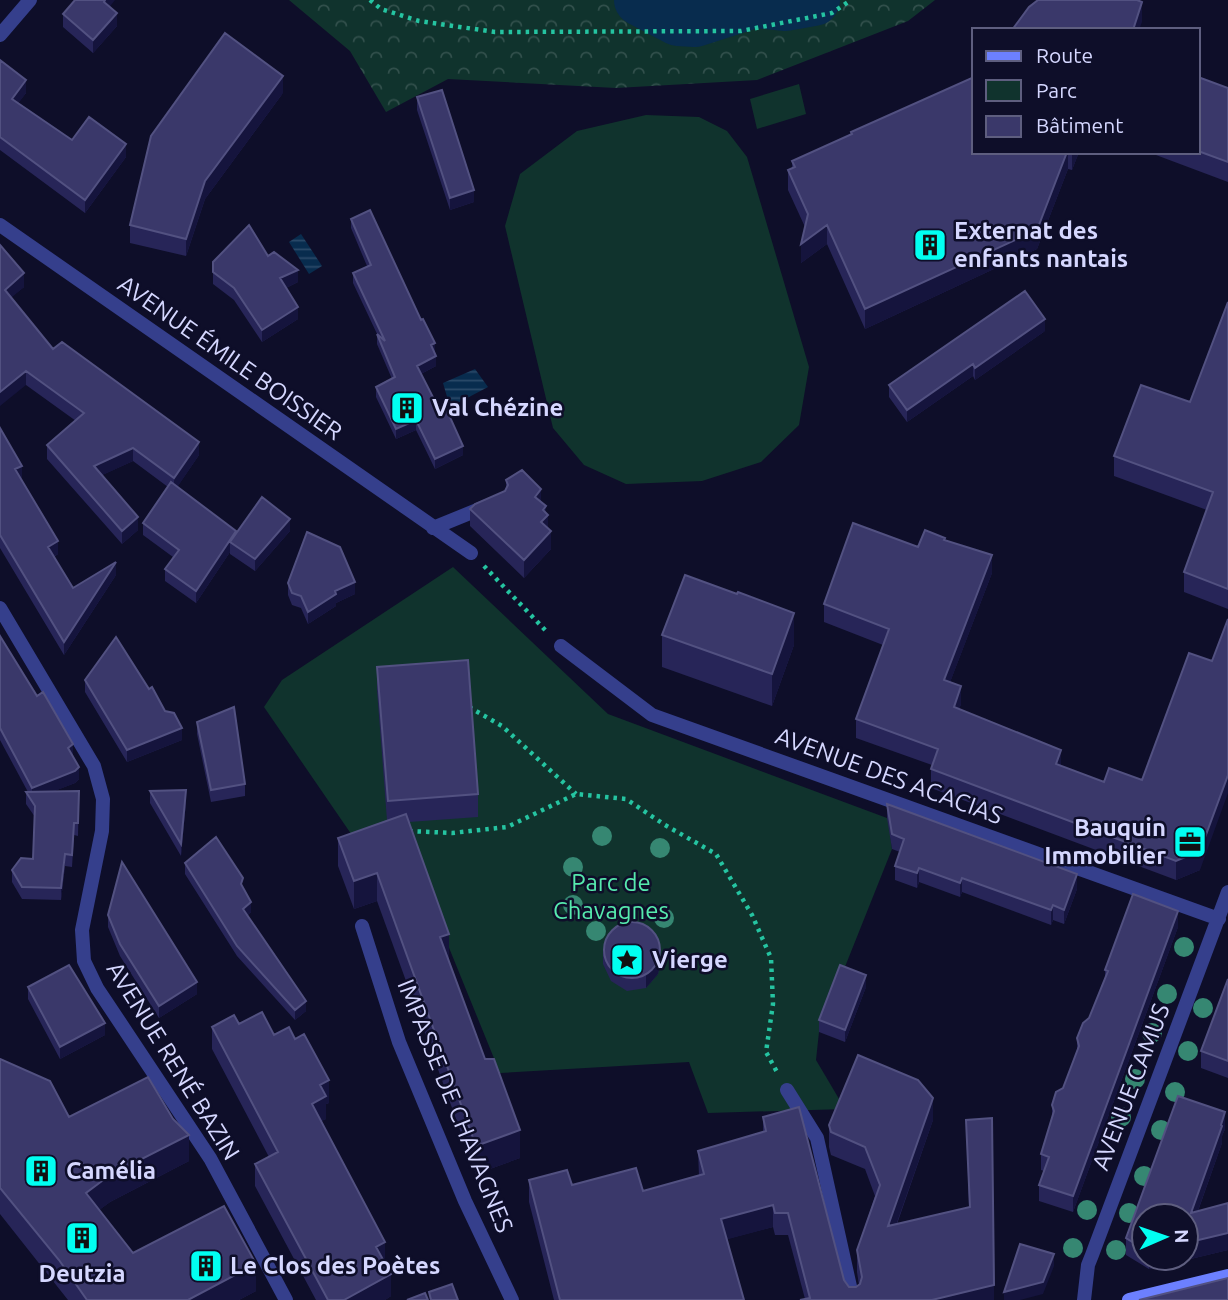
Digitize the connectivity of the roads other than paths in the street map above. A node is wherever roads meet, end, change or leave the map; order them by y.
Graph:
1 (30, 0) edge
2 (0, 35) edge
3 (0, 225) edge
4 (498, 502) edge
5 (433, 528) junction
6 (471, 553) road end
7 (0, 608) edge
8 (561, 646) road end
9 (1228, 892) edge
10 (1219, 919) junction
11 (362, 926) dead end
12 (788, 1090) road end
13 (1228, 1276) edge
14 (286, 1300) edge
15 (512, 1300) edge
16 (853, 1300) edge
17 (1084, 1300) edge
18 (1129, 1300) edge

1 - 2 street
3 - 5 street, AVENUE ÉMILE BOISSIER
4 - 5 street
5 - 6 street, AVENUE ÉMILE BOISSIER
7 - 14 street, AVENUE RENÉ BAZIN
8 - 10 street, AVENUE DES ACACIAS
9 - 10 street, AVENUE CAMUS
10 - 17 street, AVENUE CAMUS
11 - 15 street, IMPASSE DE CHAVAGNES
12 - 16 street
13 - 18 main road

